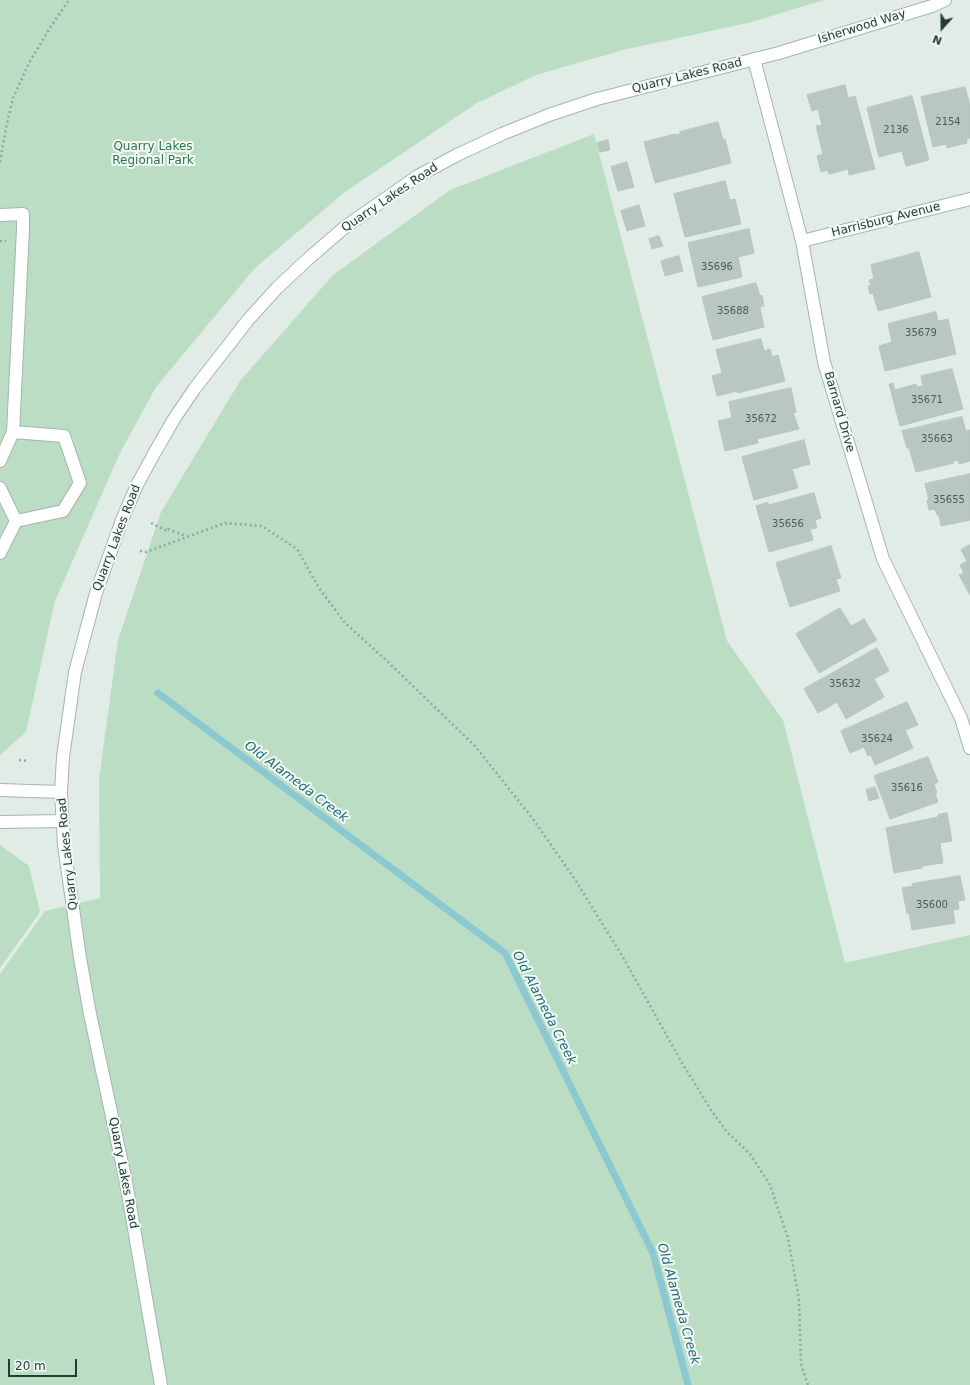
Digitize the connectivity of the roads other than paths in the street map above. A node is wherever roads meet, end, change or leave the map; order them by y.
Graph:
1 (945, 0) edge
2 (779, 53) joint
3 (754, 59) junction
4 (970, 199) edge
5 (0, 214) edge
6 (802, 241) junction
7 (13, 432) junction
8 (0, 460) edge
9 (0, 488) edge
10 (16, 521) junction
11 (0, 553) edge
12 (970, 748) edge
13 (0, 790) edge
14 (61, 792) junction
15 (62, 821) junction
16 (0, 822) edge
17 (161, 1385) edge

1 - 2 street, Isherwood Way
2 - 3 street, Quarry Lakes Road
3 - 6 street, Barnard Drive
3 - 14 street, Quarry Lakes Road
4 - 6 street, Harrisburg Avenue
5 - 7 street
6 - 12 street, Barnard Drive
7 - 8 street
7 - 10 street
9 - 10 street
10 - 11 street
13 - 14 street
14 - 15 street, Quarry Lakes Road
15 - 16 street
15 - 17 street, Quarry Lakes Road

